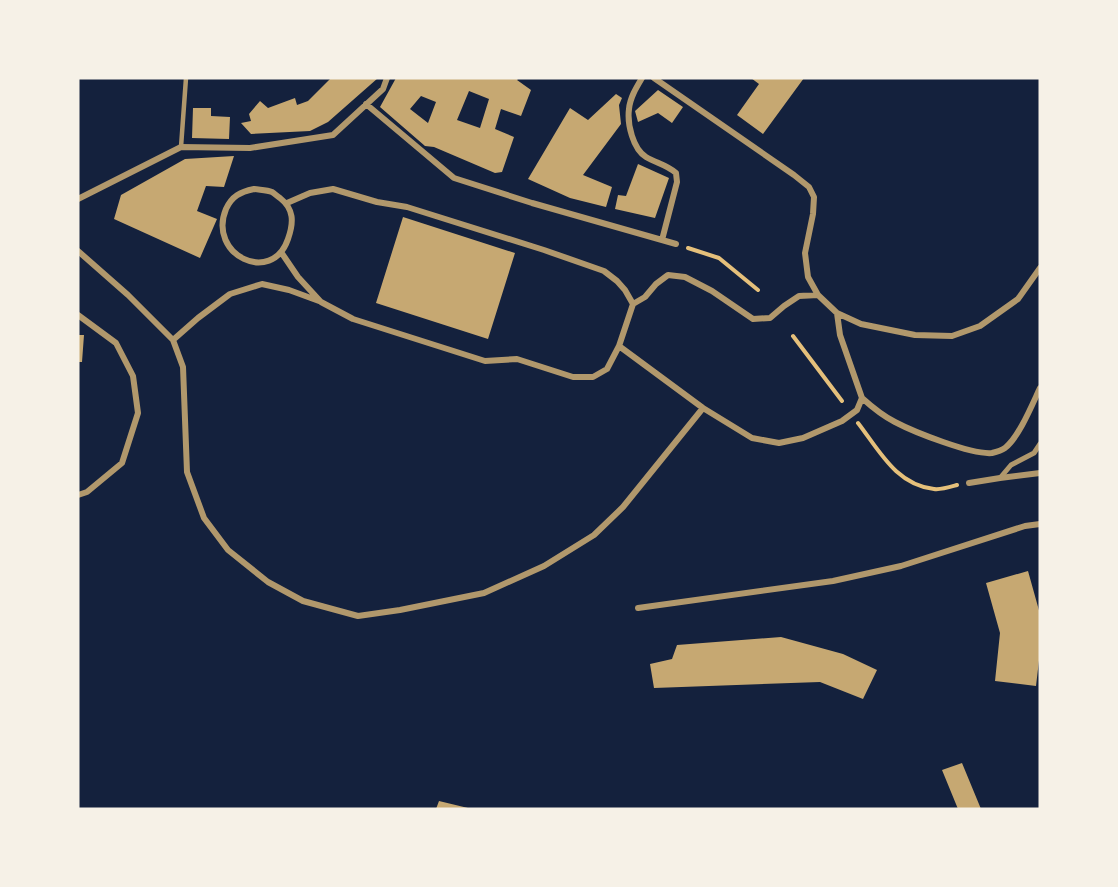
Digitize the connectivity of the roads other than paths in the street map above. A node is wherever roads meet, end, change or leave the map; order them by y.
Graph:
1 (186, 78) edge
2 (387, 78) edge
3 (642, 78) edge
4 (654, 78) edge
5 (366, 104) junction
6 (181, 147) junction
7 (78, 199) edge
8 (287, 204) junction
9 (662, 240) junction
10 (676, 244) road end
11 (78, 251) edge
12 (281, 252) junction
13 (1040, 268) edge
14 (818, 295) junction
15 (321, 302) junction
16 (633, 304) junction
17 (837, 313) junction
18 (78, 315) edge
19 (172, 340) junction
20 (620, 346) junction
21 (1040, 388) edge
22 (862, 398) junction
23 (703, 408) junction
24 (1040, 444) edge
25 (1040, 473) edge
26 (1000, 478) junction
27 (969, 483) road end
28 (78, 495) edge
29 (1040, 524) edge
30 (638, 608) dead end

1 - 6 lane
2 - 5 street
3 - 9 street
4 - 14 street
5 - 6 street
5 - 9 street
6 - 7 street
8 - 12 street
8 - 12 street
8 - 16 street
9 - 10 street
11 - 19 street
12 - 15 street
13 - 17 street
14 - 16 street
14 - 17 street
15 - 19 street
15 - 20 street
16 - 20 street
17 - 22 street
18 - 28 street
19 - 23 street
20 - 23 street
21 - 22 street
22 - 23 street
24 - 26 street
25 - 26 street
26 - 27 street
29 - 30 street

